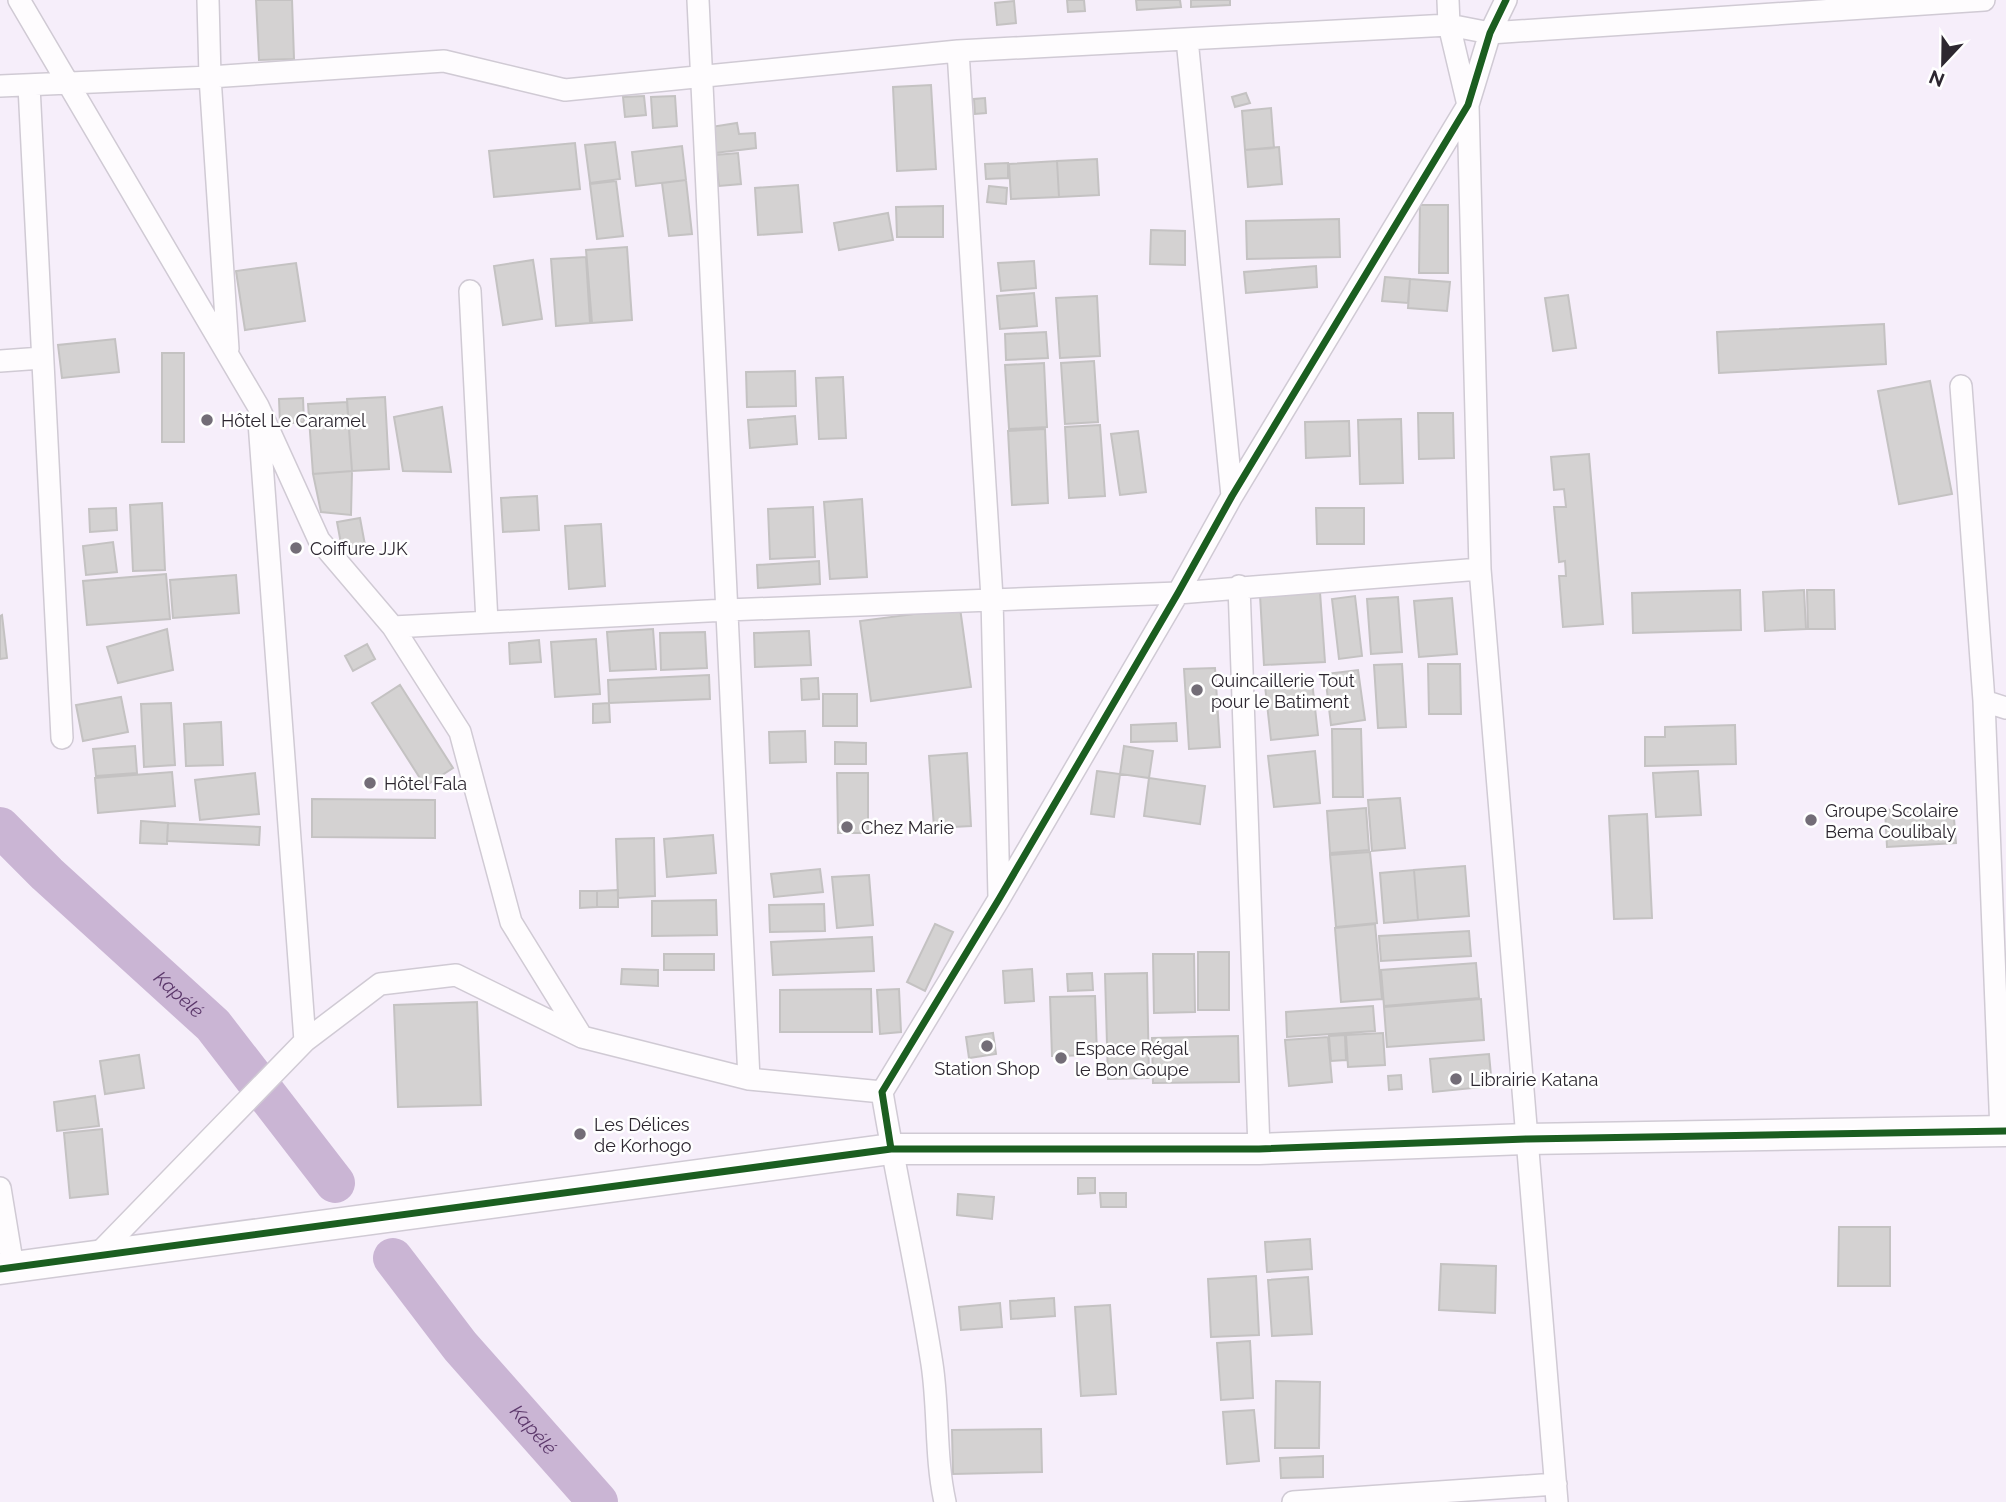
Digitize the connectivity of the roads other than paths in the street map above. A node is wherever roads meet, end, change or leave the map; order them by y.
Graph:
1 (19, 0) edge
2 (208, 0) edge
3 (698, 0) edge
4 (1448, 0) edge
5 (1506, 0) edge
6 (1984, 0) edge
7 (1449, 25) junction
8 (1490, 33) junction
9 (1187, 39) junction
10 (958, 51) junction
11 (702, 75) junction
12 (210, 77) junction
13 (70, 85) junction
14 (0, 86) edge
15 (29, 86) junction
16 (1468, 105) junction
17 (470, 290) dead end
18 (229, 355) junction
19 (42, 358) junction
20 (0, 361) edge
21 (1961, 386) dead end
22 (258, 406) junction
23 (1232, 496) junction
24 (1480, 569) junction
25 (1238, 586) junction
26 (1178, 593) junction
27 (992, 598) junction
28 (727, 610) junction
29 (487, 622) junction
30 (393, 627) junction
31 (1984, 701) junction
32 (2006, 708) edge
33 (62, 738) dead end
34 (999, 899) junction
35 (582, 1037) junction
36 (305, 1041) junction
37 (749, 1079) junction
38 (881, 1091) junction
39 (2003, 1131) edge
40 (1527, 1139) junction
41 (891, 1149) junction
42 (1259, 1149) junction
43 (0, 1188) edge
44 (97, 1255) junction
45 (7, 1268) edge
46 (1557, 1493) edge
47 (945, 1502) edge
48 (1293, 1502) edge

1 - 13 street
2 - 12 street
3 - 11 street
4 - 7 street
5 - 8 street
6 - 8 street
7 - 8 street
7 - 9 street
7 - 16 street
8 - 16 street
9 - 10 street
9 - 23 street
10 - 11 street
10 - 27 street
11 - 12 street
11 - 28 street
12 - 13 street
12 - 18 street
13 - 15 street
13 - 18 street
14 - 15 street
15 - 19 street
16 - 23 street
16 - 24 street
17 - 29 street
18 - 22 street
19 - 20 street
19 - 33 street
21 - 31 street
22 - 30 street
22 - 36 street
23 - 26 street
24 - 25 street
24 - 40 street
25 - 26 street
25 - 42 street
26 - 27 street
26 - 34 street
27 - 28 street
27 - 34 street
28 - 29 street
28 - 37 street
29 - 30 street
30 - 35 street
31 - 32 street
31 - 39 street
34 - 38 street
35 - 36 street
35 - 37 street
36 - 44 street
37 - 38 street
38 - 41 street
39 - 40 street
40 - 42 street
40 - 46 street
41 - 42 street
41 - 44 street
41 - 47 street
43 - 45 street
44 - 45 street
46 - 48 street

